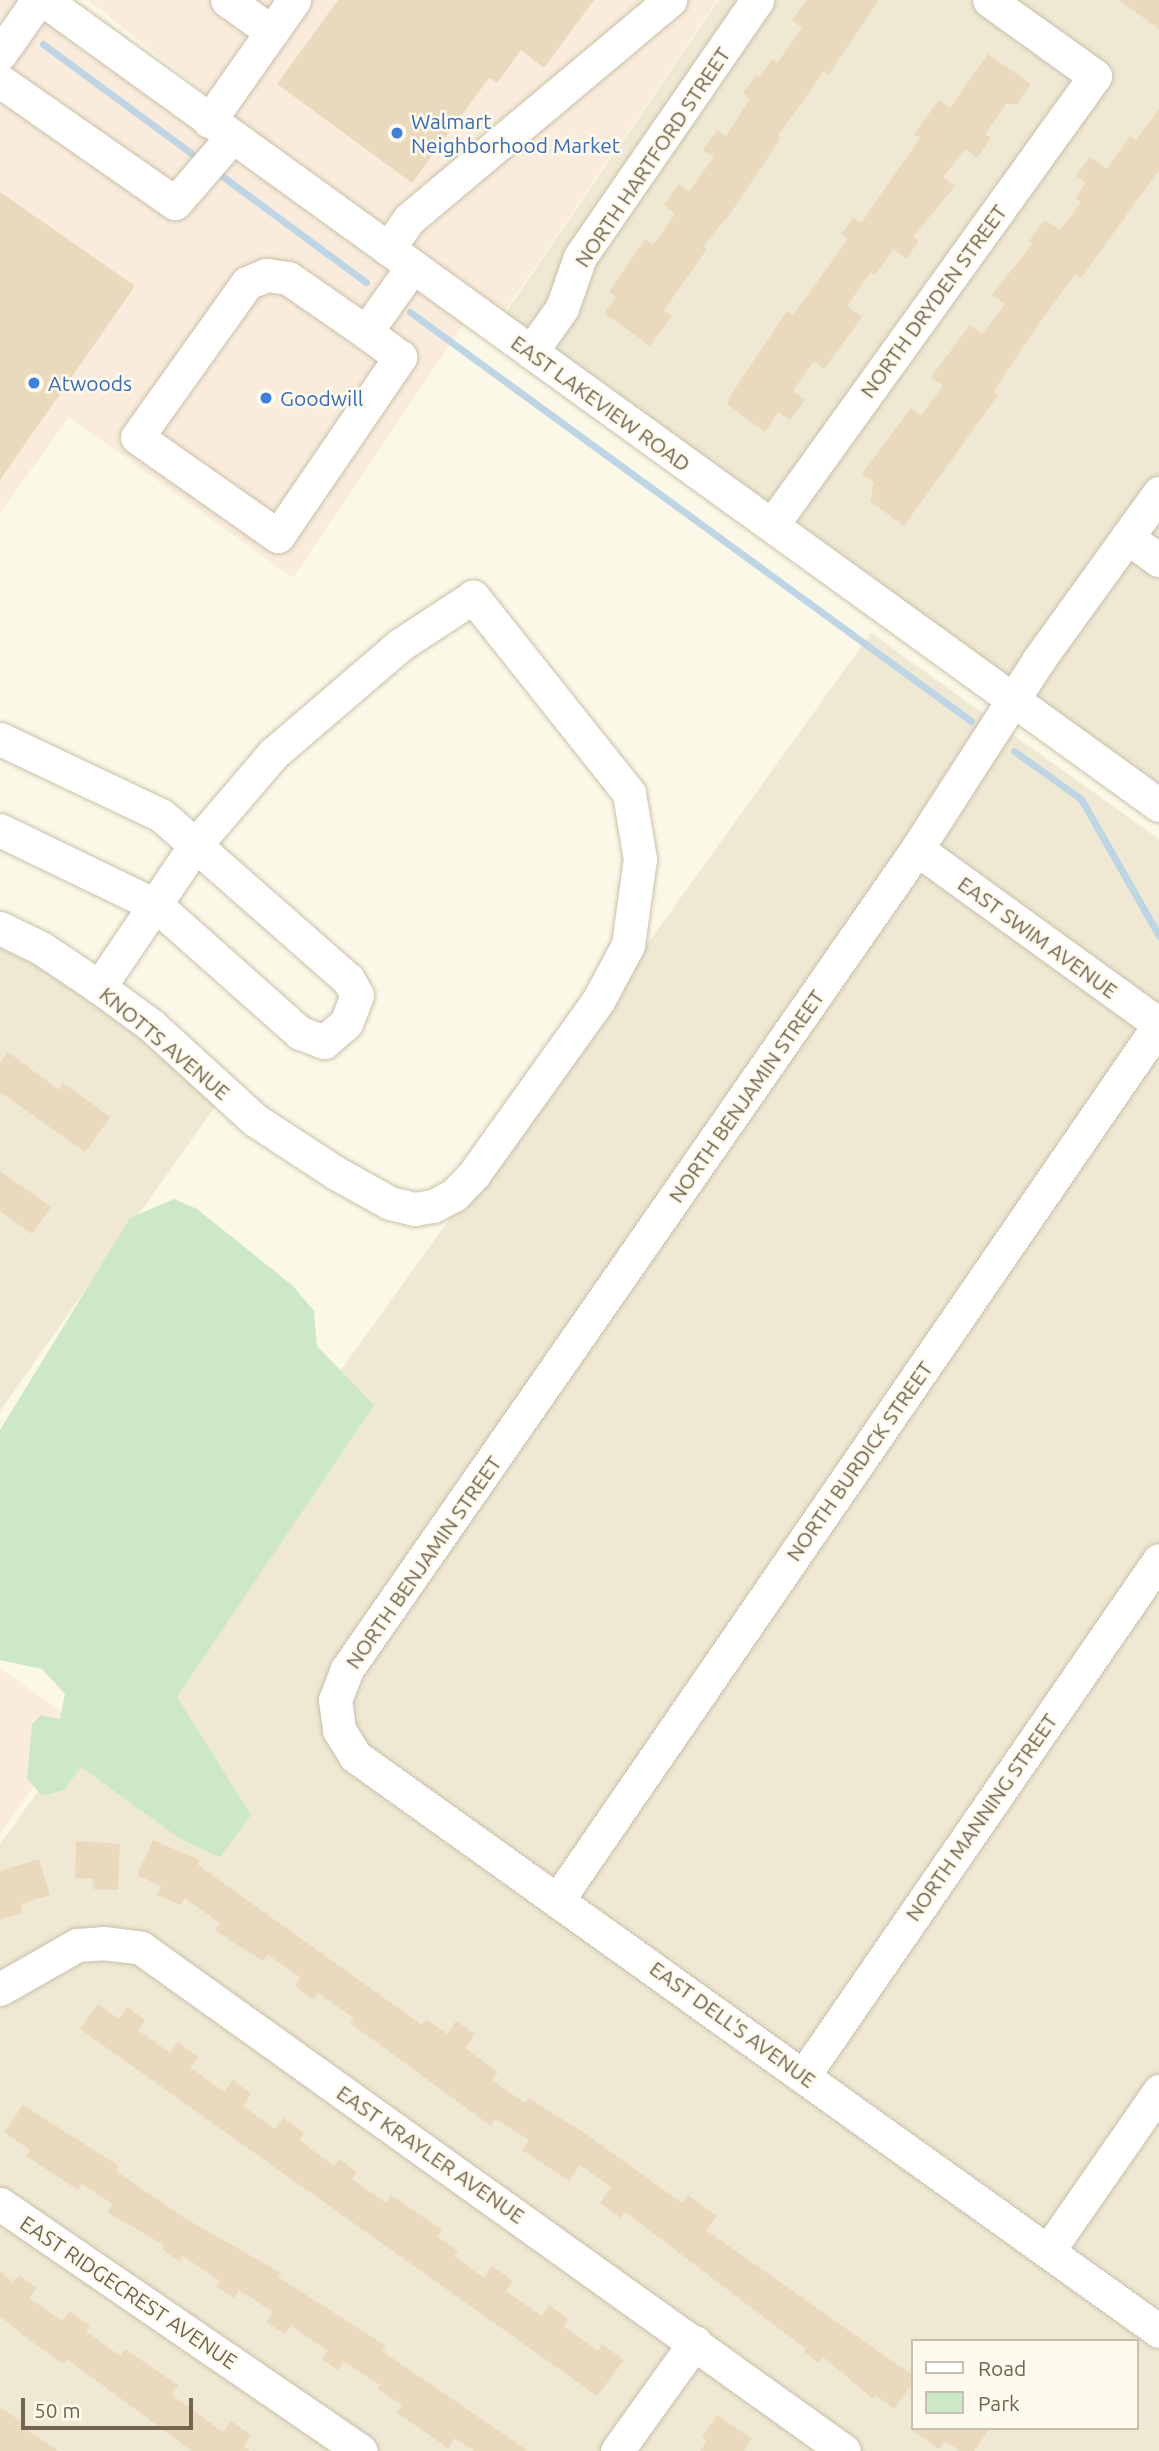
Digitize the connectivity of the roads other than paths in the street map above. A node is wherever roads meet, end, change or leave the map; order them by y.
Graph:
1 (38, 0) edge
2 (44, 0) edge
3 (227, 0) edge
4 (294, 0) edge
5 (670, 0) edge
6 (757, 0) edge
7 (989, 0) edge
8 (272, 32) junction
9 (0, 54) edge
10 (0, 80) edge
11 (221, 129) junction
12 (400, 258) junction
13 (366, 332) junction
14 (531, 352) junction
15 (1159, 493) edge
16 (772, 525) junction
17 (1127, 537) junction
18 (1159, 560) edge
19 (1012, 698) junction
20 (0, 739) edge
21 (1159, 805) edge
22 (0, 830) edge
23 (196, 844) junction
24 (917, 849) junction
25 (157, 906) junction
26 (0, 928) edge
27 (99, 987) junction
28 (1159, 1024) edge
29 (1159, 1560) edge
30 (335, 1700) joint
31 (559, 1898) junction
32 (0, 1989) edge
33 (804, 2075) junction
34 (1159, 2091) edge
35 (0, 2204) edge
36 (1048, 2251) junction
37 (1159, 2331) edge
38 (695, 2342) junction
39 (361, 2451) edge
40 (617, 2451) edge
41 (844, 2451) edge

1 - 9 street
2 - 11 street, EAST LAKEVIEW ROAD
3 - 8 street
4 - 8 street
5 - 12 street
6 - 14 street, NORTH HARTFORD STREET
7 - 16 street, NORTH DRYDEN STREET
8 - 11 street
10 - 11 street
11 - 12 street, EAST LAKEVIEW ROAD
12 - 13 street
12 - 14 street, EAST LAKEVIEW ROAD
13 - 13 street
14 - 16 street, EAST LAKEVIEW ROAD
15 - 17 street, NORTH BENJAMIN STREET
16 - 19 street, EAST LAKEVIEW ROAD
17 - 18 street
17 - 19 street, NORTH BENJAMIN STREET
19 - 21 street, EAST LAKEVIEW ROAD
19 - 24 street, NORTH BENJAMIN STREET
20 - 23 street
22 - 25 street
23 - 25 street
23 - 25 street
23 - 27 street, KNOTTS AVENUE
24 - 28 street, EAST SWIM AVENUE
24 - 30 street, NORTH BENJAMIN STREET
25 - 27 street
26 - 27 street, KNOTTS AVENUE
28 - 31 street, NORTH BURDICK STREET
29 - 33 street, NORTH MANNING STREET
30 - 31 street, EAST DELL'S AVENUE
31 - 33 street, EAST DELL'S AVENUE
32 - 38 street, EAST KRAYLER AVENUE
33 - 36 street, EAST DELL'S AVENUE
34 - 36 street
35 - 39 street, EAST RIDGECREST AVENUE
36 - 37 street, EAST DELL'S AVENUE
38 - 40 street
38 - 41 street, EAST KRAYLER AVENUE

